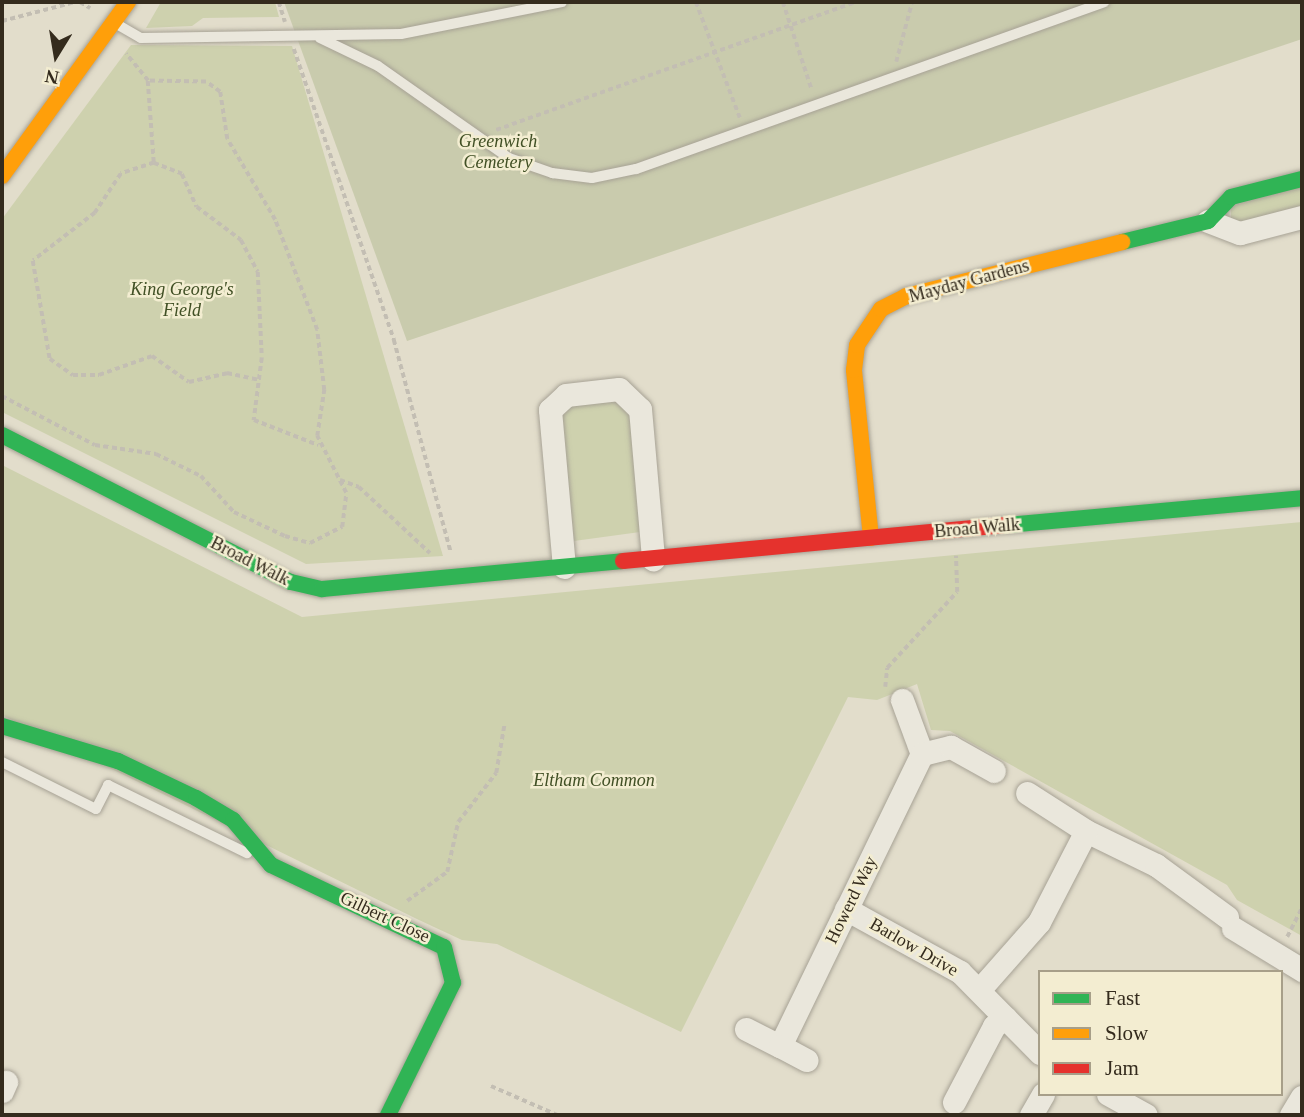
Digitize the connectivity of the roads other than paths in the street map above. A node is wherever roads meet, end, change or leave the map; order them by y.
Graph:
1 (128, 2) edge
2 (562, 2) edge
3 (1104, 2) edge
4 (114, 23) junction
5 (320, 37) junction
6 (2, 176) edge
7 (1302, 179) edge
8 (1302, 217) edge
9 (1208, 221) junction
10 (2, 435) edge
11 (1302, 498) edge
12 (871, 538) junction
13 (653, 559) junction
14 (564, 566) junction
15 (902, 700) road end
16 (2, 726) edge
17 (922, 754) junction
18 (2, 762) edge
19 (994, 771) dead end
20 (1027, 793) dead end
21 (1086, 831) junction
22 (271, 865) junction
23 (846, 909) junction
24 (1302, 970) edge
25 (979, 989) junction
26 (1005, 1018) junction
27 (746, 1030) dead end
28 (780, 1046) junction
29 (1038, 1051) edge
30 (806, 1059) dead end
31 (1042, 1096) edge
32 (1112, 1096) edge
33 (1302, 1097) edge
34 (954, 1102) dead end
35 (388, 1115) edge
36 (1031, 1115) edge
37 (1146, 1115) edge
38 (1291, 1115) edge

1 - 4 main road
2 - 5 lane
3 - 5 lane
4 - 5 lane
4 - 6 main road
7 - 9 main road
8 - 9 street
9 - 12 main road, Mayday Gardens
10 - 14 main road, Broad Walk
11 - 12 main road, Broad Walk
12 - 13 main road, Broad Walk
13 - 14 main road, Broad Walk
13 - 14 street
15 - 17 street
16 - 22 main road, Gilbert Close
17 - 19 street
17 - 23 street, Howerd Way
18 - 22 lane, Gilbert Close
20 - 21 street
21 - 24 street
21 - 25 street
22 - 35 main road, Gilbert Close
23 - 25 street, Barlow Drive
23 - 28 street, Howerd Way
25 - 26 street, Barlow Drive
26 - 29 street, Barlow Drive
26 - 34 street
27 - 28 street
28 - 30 street
31 - 36 street
32 - 37 street
33 - 38 street

